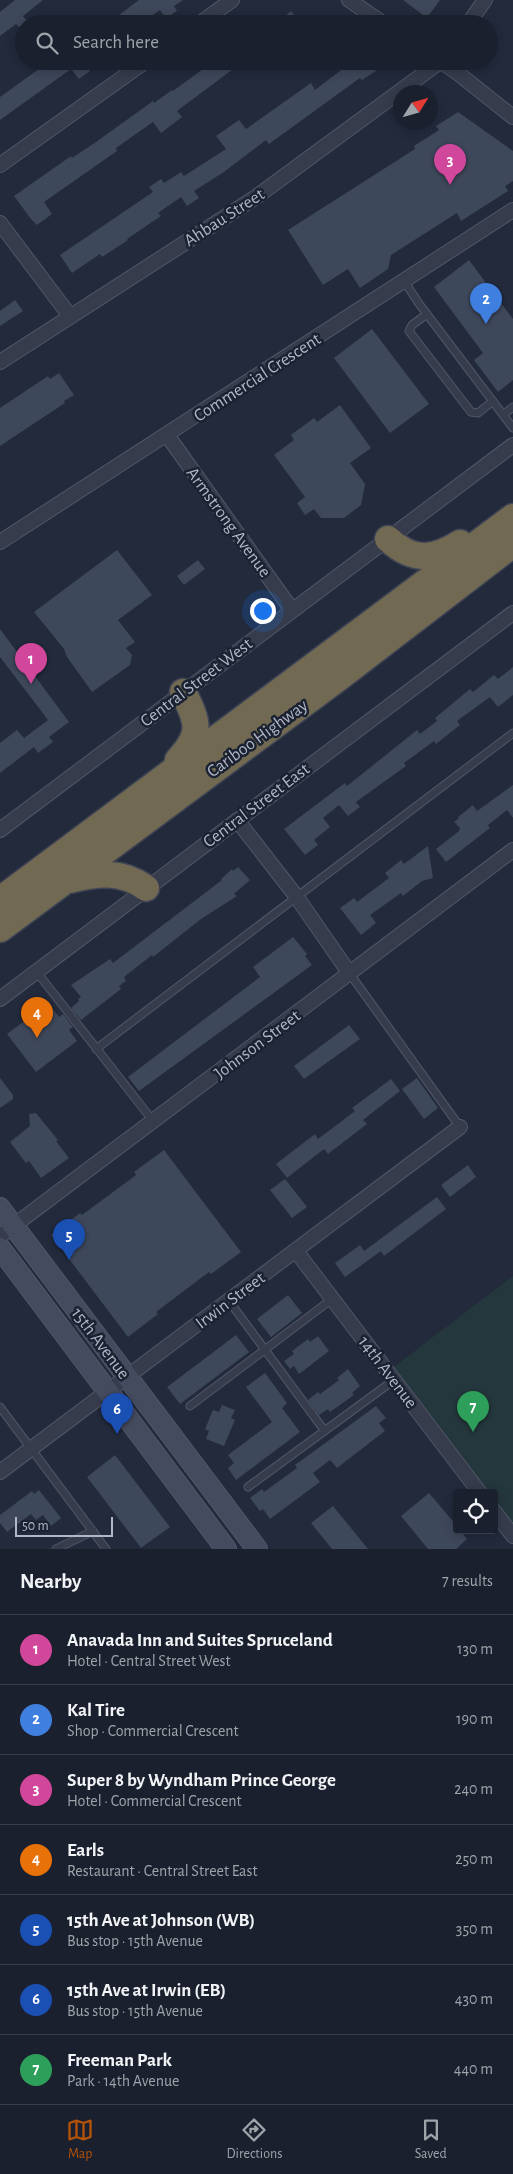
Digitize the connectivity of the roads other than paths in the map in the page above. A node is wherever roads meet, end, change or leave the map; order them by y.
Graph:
1 (232, 0) edge
2 (349, 0) edge
3 (485, 0) edge
4 (211, 15) edge
5 (371, 15) edge
6 (474, 15) edge
7 (133, 70) edge
8 (429, 70) edge
9 (453, 70) edge
10 (513, 117) edge
11 (0, 165) edge
12 (513, 210) edge
13 (0, 223) edge
14 (404, 281) junction
15 (427, 314) junction
16 (70, 316) junction
17 (0, 362) edge
18 (493, 401) junction
19 (513, 407) edge
20 (503, 415) junction
21 (513, 428) edge
22 (167, 435) junction
23 (513, 445) edge
24 (513, 517) edge
25 (388, 538) junction
26 (0, 542) edge
27 (513, 544) edge
28 (292, 610) junction
29 (513, 613) edge
30 (183, 692) junction
31 (513, 733) edge
32 (162, 778) junction
33 (237, 820) junction
34 (1, 826) edge
35 (513, 850) edge
36 (62, 882) junction
37 (146, 888) junction
38 (296, 896) junction
39 (0, 900) edge
40 (0, 929) edge
41 (35, 971) junction
42 (350, 974) junction
43 (0, 999) edge
44 (96, 1049) junction
45 (154, 1121) junction
46 (460, 1127) joint
47 (0, 1208) edge
48 (6, 1231) edge
49 (0, 1248) edge
50 (296, 1251) junction
51 (332, 1299) junction
52 (229, 1302) junction
53 (265, 1350) junction
54 (127, 1378) junction
55 (394, 1380) junction
56 (108, 1392) junction
57 (190, 1406) dead end
58 (0, 1407) edge
59 (324, 1430) junction
60 (31, 1449) junction
61 (0, 1472) edge
62 (248, 1488) dead end
63 (477, 1489) edge
64 (498, 1516) edge
65 (93, 1531) junction
66 (513, 1536) edge
67 (56, 1549) edge
68 (106, 1549) edge
69 (226, 1549) edge
70 (257, 1549) edge

1 - 4 street
2 - 5 street
3 - 6 street
7 - 11 street
8 - 16 street, Ahbau Street
9 - 10 street
12 - 14 street, Commercial Crescent
13 - 16 street
14 - 15 lane
14 - 22 street, Commercial Crescent
15 - 18 lane
15 - 18 lane
16 - 17 street, Ahbau Street
18 - 20 lane
19 - 20 lane
20 - 21 lane
22 - 26 street, Commercial Crescent
22 - 28 street, Armstrong Avenue
23 - 25 street, Central Street West
24 - 25 highway
24 - 32 highway, Cariboo Highway
25 - 28 street, Central Street West
27 - 36 highway, Cariboo Highway
28 - 30 street, Central Street West
29 - 33 street, Central Street East
30 - 32 highway
30 - 34 street, Central Street West
31 - 38 lane
32 - 39 highway, Cariboo Highway
33 - 37 street, Central Street East
33 - 38 street
35 - 42 street, Johnson Street
36 - 37 highway
36 - 40 highway, Cariboo Highway
37 - 41 street, Central Street East
38 - 42 street
38 - 44 lane
41 - 43 street, Central Street East
41 - 44 lane
42 - 45 street, Johnson Street
42 - 46 lane
44 - 45 lane
45 - 48 street, Johnson Street
46 - 50 street, Irwin Street
47 - 48 main road, 15th Avenue
48 - 54 main road, 15th Avenue
49 - 56 main road, 15th Avenue
50 - 51 street, 14th Avenue
50 - 52 street, Irwin Street
51 - 53 lane
51 - 55 street, 14th Avenue
52 - 53 lane
52 - 54 street, Irwin Street
53 - 57 lane
53 - 59 lane
54 - 56 street, Irwin Street
54 - 70 main road, 15th Avenue
55 - 59 lane
55 - 63 street, 14th Avenue
56 - 60 street, Irwin Street
56 - 69 main road, 15th Avenue
58 - 60 lane
59 - 62 lane
60 - 61 street, Irwin Street
60 - 65 lane
64 - 66 street
65 - 67 lane
65 - 68 lane

